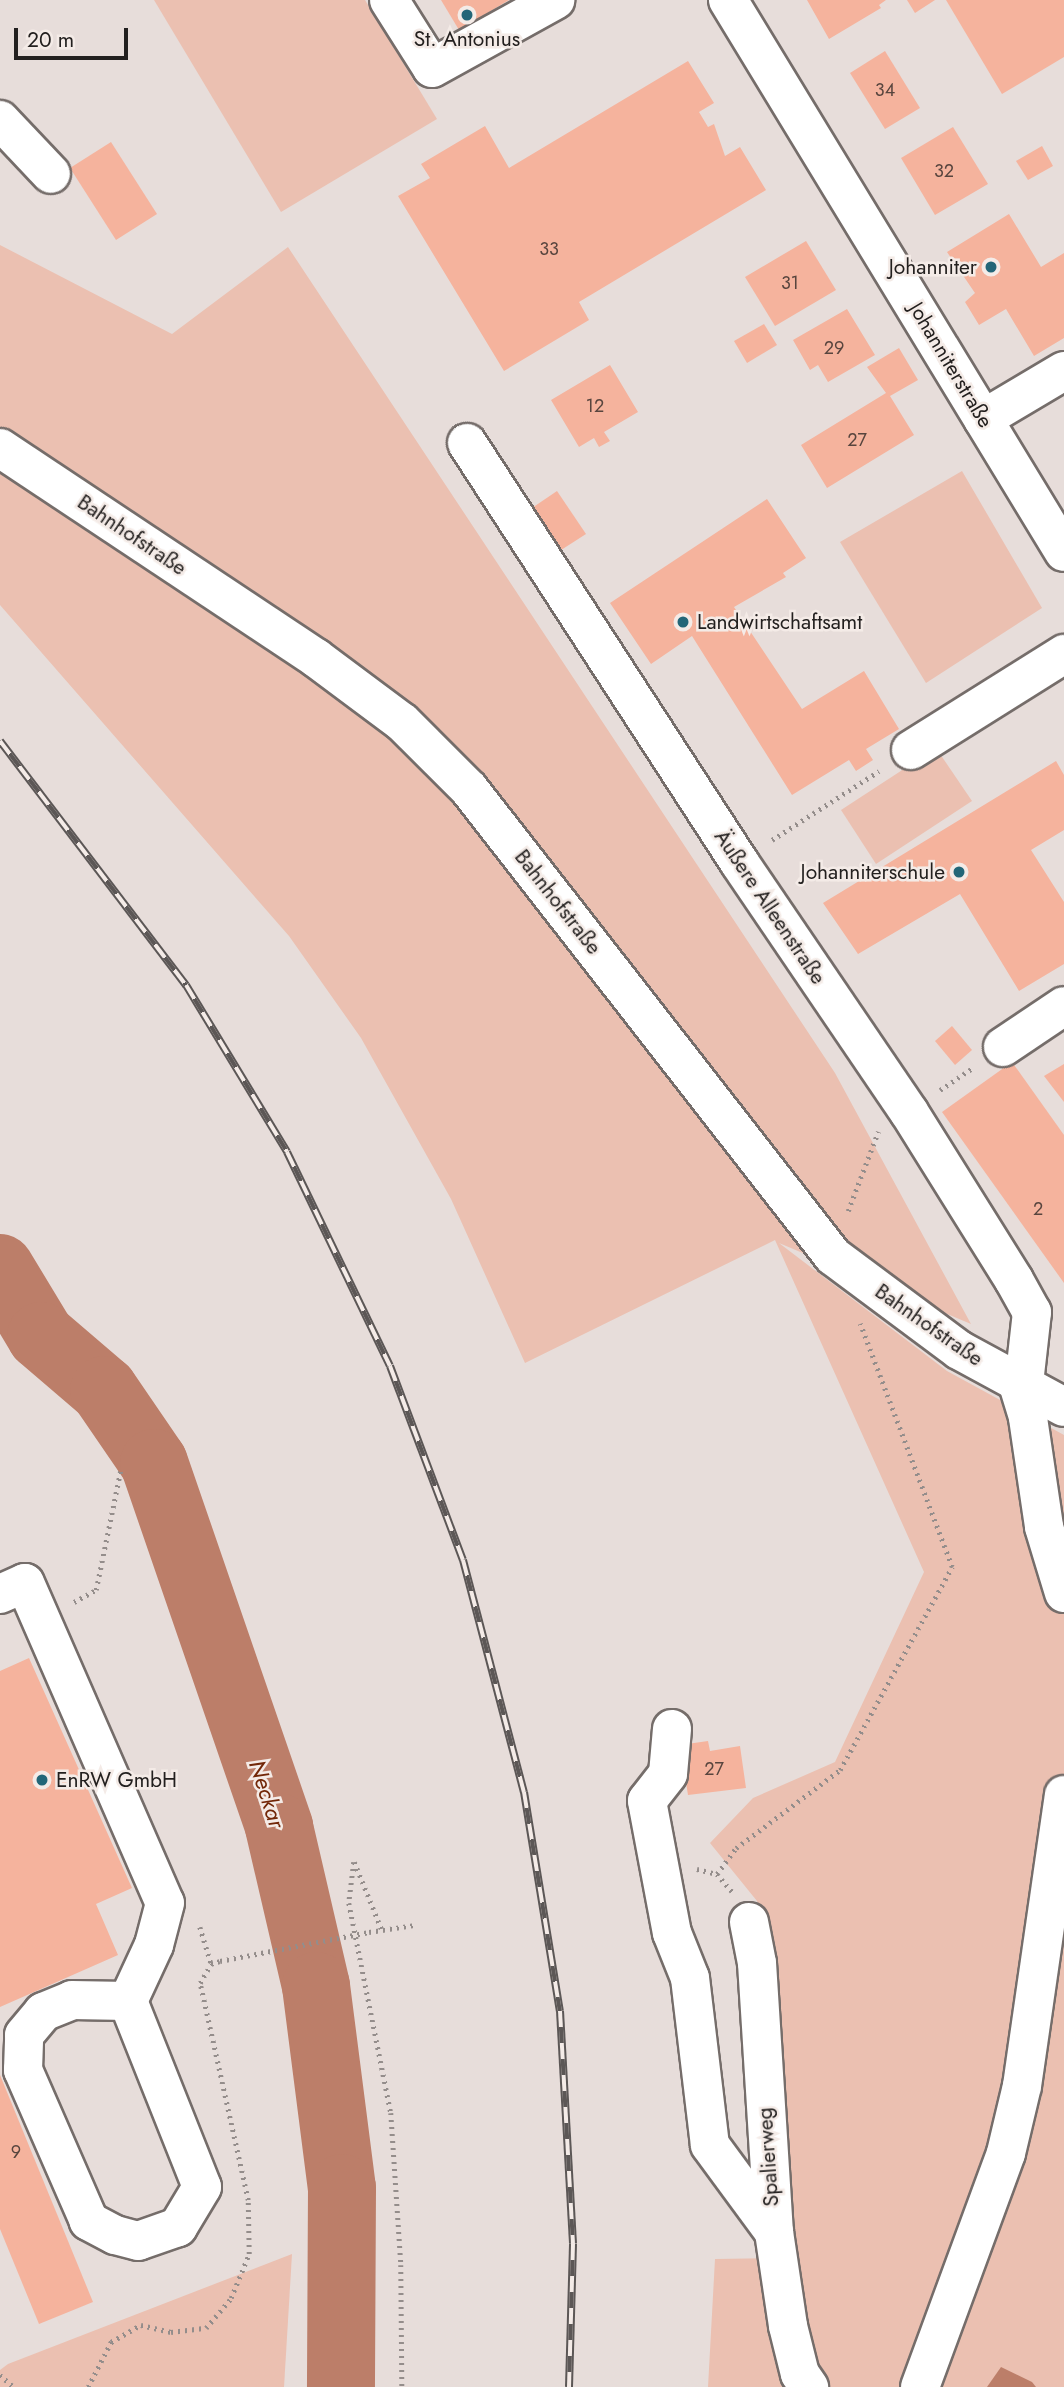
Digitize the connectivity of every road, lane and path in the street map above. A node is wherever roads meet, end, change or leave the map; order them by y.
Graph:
1 (389, 0) edge
2 (555, 0) edge
3 (728, 0) edge
4 (0, 120) edge
5 (51, 174) dead end
6 (1064, 371) edge
7 (983, 419) junction
8 (467, 443) dead end
9 (0, 448) edge
10 (1064, 552) edge
11 (1064, 654) edge
12 (911, 750) joint
13 (739, 862) junction
14 (1064, 1006) edge
15 (1003, 1047) dead end
16 (875, 1134) dead end
17 (833, 1256) junction
18 (858, 1319) dead end
19 (1021, 1382) junction
20 (1064, 1407) edge
21 (121, 1468) dead end
22 (12, 1588) edge
23 (1064, 1593) edge
24 (62, 1608) dead end
25 (672, 1729) dead end
26 (1064, 1795) edge
27 (717, 1874) dead end
28 (749, 1922) dead end
29 (415, 1925) dead end
30 (381, 1929) junction
31 (220, 1961) dead end
32 (128, 2001) junction
33 (774, 2232) junction
34 (141, 2325) dead end
35 (0, 2375) edge
36 (14, 2387) edge
37 (88, 2387) edge
38 (402, 2387) edge
39 (809, 2387) edge
40 (920, 2387) edge

1 - 2 street
3 - 7 street, Johanniterstraße
4 - 5 street
6 - 7 street
7 - 10 street, Johanniterstraße
8 - 13 street, Äußere Alleenstraße
9 - 17 street, Bahnhofstraße
11 - 12 street
12 - 13 path
13 - 19 street, Äußere Alleenstraße
14 - 15 street
16 - 17 path
17 - 19 street, Bahnhofstraße
18 - 27 path
19 - 20 street, Bahnhofstraße
19 - 23 street
21 - 24 path
22 - 32 street
25 - 33 street
26 - 40 street
28 - 33 street, Spalierweg
29 - 30 path
30 - 31 path, bridge
30 - 38 path
32 - 32 street
33 - 39 street, Spalierweg
34 - 37 path
35 - 36 path

